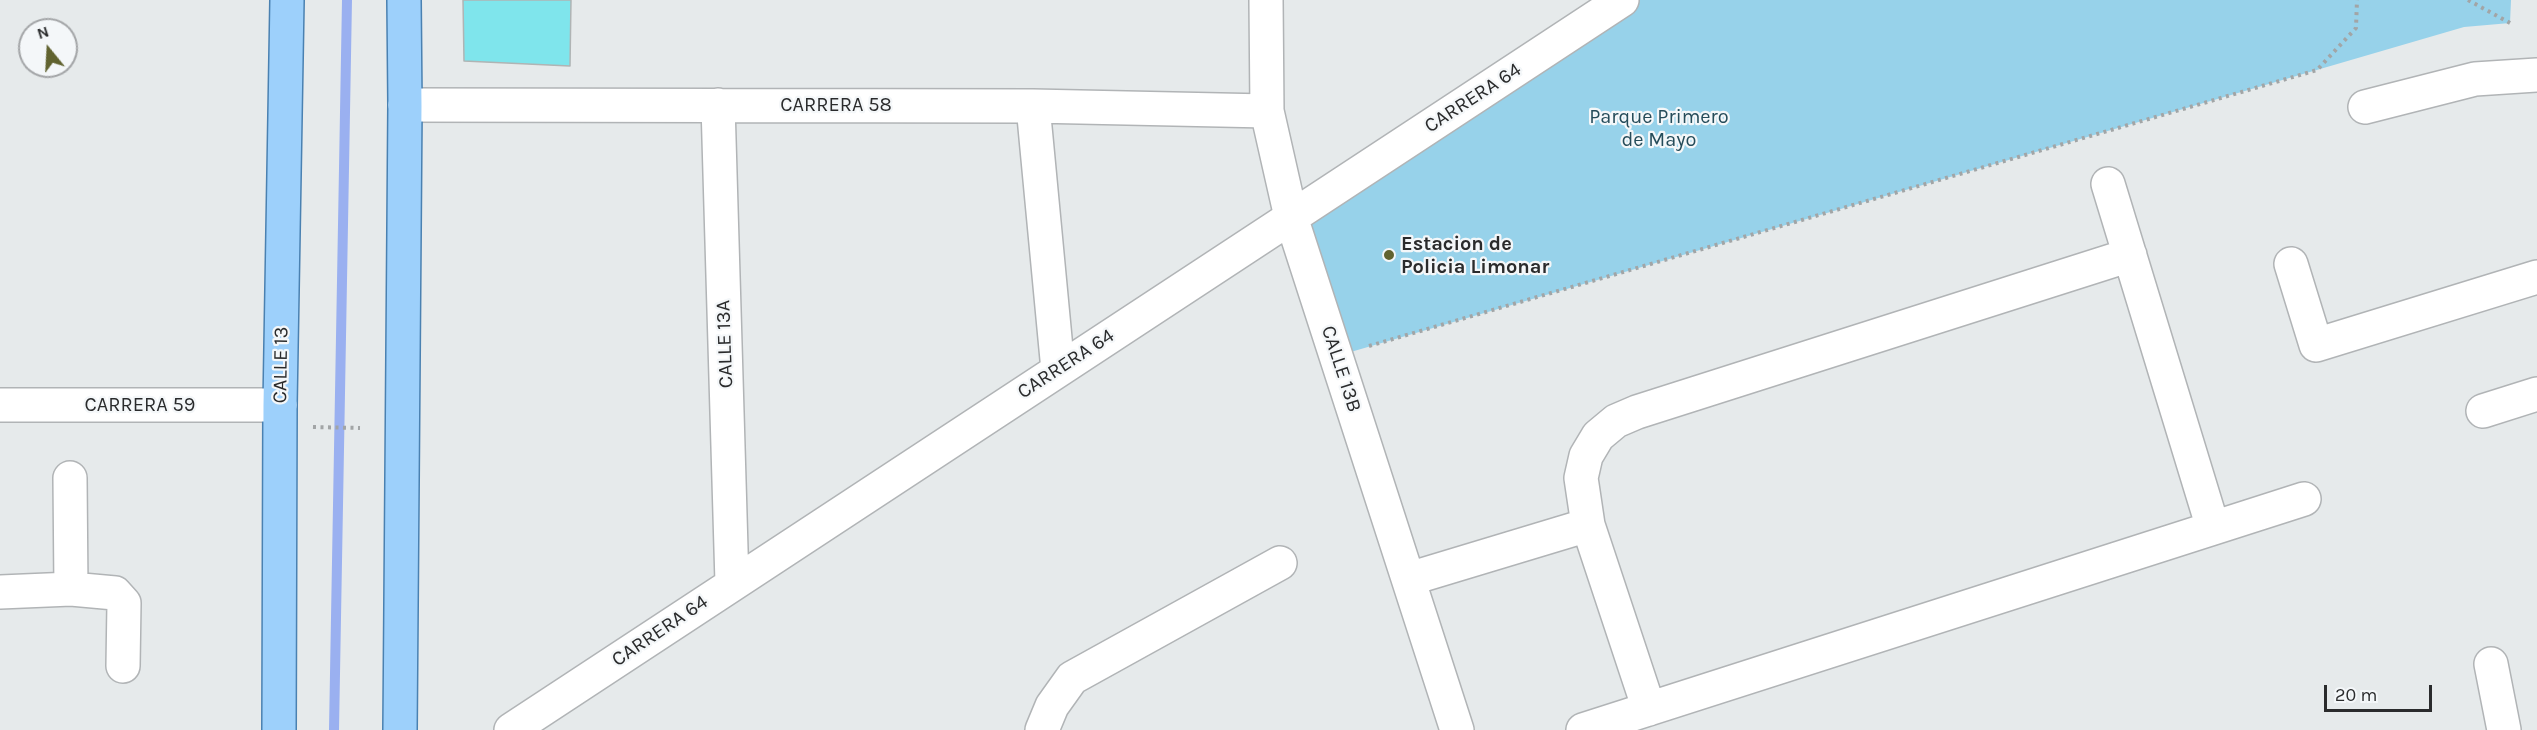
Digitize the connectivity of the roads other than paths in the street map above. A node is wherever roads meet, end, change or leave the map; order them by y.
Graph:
1 (288, 0) edge
2 (404, 0) edge
3 (1266, 0) edge
4 (1622, 0) edge
5 (1585, 12) edge
6 (2537, 75) edge
7 (405, 105) junction
8 (718, 105) junction
9 (1033, 106) junction
10 (2365, 107) dead end
11 (1267, 111) junction
12 (2108, 184) dead end
13 (1291, 217) junction
14 (2130, 255) junction
15 (2291, 264) dead end
16 (2537, 276) edge
17 (1058, 370) junction
18 (2537, 394) edge
19 (0, 405) edge
20 (280, 405) junction
21 (2483, 411) dead end
22 (70, 478) dead end
23 (2304, 499) dead end
24 (1588, 525) junction
25 (2213, 528) junction
26 (1280, 563) dead end
27 (1409, 579) junction
28 (732, 584) junction
29 (71, 589) junction
30 (0, 592) edge
31 (2491, 664) dead end
32 (123, 666) dead end
33 (1649, 709) junction
34 (279, 730) edge
35 (400, 730) edge
36 (511, 730) edge
37 (1042, 730) edge
38 (1457, 730) edge
39 (1583, 730) edge
40 (2504, 730) edge

1 - 20 main road, CALLE 13
2 - 7 main road
3 - 11 street, CALLE 13B
4 - 5 street, CARRERA 64
5 - 13 street, CARRERA 64
6 - 10 street
7 - 8 street, CARRERA 58
7 - 35 main road
8 - 9 street, CARRERA 58
8 - 28 street, CALLE 13A
9 - 11 street, CARRERA 58
9 - 17 street
11 - 13 street, CALLE 13B
12 - 14 street
13 - 17 street, CARRERA 64
13 - 27 street, CALLE 13B
14 - 24 street
14 - 25 street
15 - 16 street
17 - 28 street, CARRERA 64
18 - 21 street
19 - 20 street, CARRERA 59
20 - 34 main road, CALLE 13
22 - 29 street
23 - 25 street
24 - 27 street
24 - 33 street
25 - 33 street
26 - 37 street
27 - 38 street, CALLE 13B
28 - 36 street, CARRERA 64
29 - 30 street
29 - 32 street
31 - 40 street
33 - 39 street

